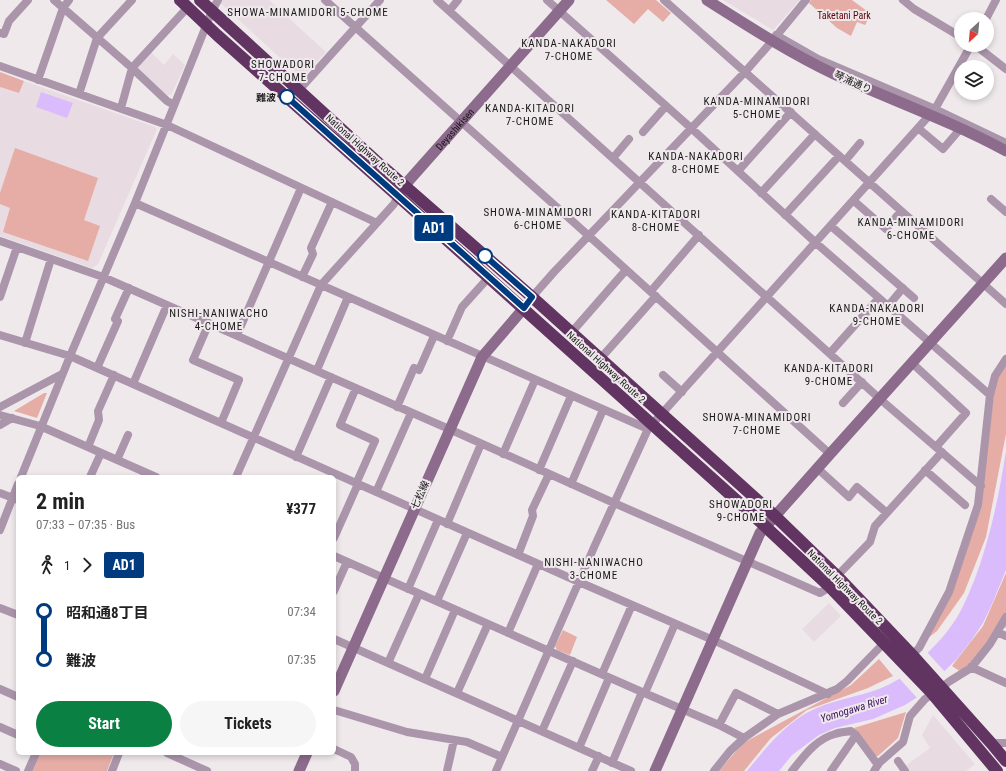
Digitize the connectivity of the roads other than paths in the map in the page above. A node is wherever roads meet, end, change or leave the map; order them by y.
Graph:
1 (28, 0) edge
2 (54, 0) edge
3 (70, 0) edge
4 (132, 0) edge
5 (200, 0) edge
6 (218, 0) edge
7 (325, 0) edge
8 (380, 0) edge
9 (437, 0) edge
10 (458, 0) edge
11 (547, 0) edge
12 (569, 0) edge
13 (664, 0) edge
14 (707, 0) edge
15 (806, 0) edge
16 (904, 0) edge
17 (996, 0) edge
18 (184, 3) edge
19 (63, 8) junction
20 (212, 11) junction
21 (449, 11) junction
22 (559, 11) junction
23 (990, 12) edge
24 (206, 25) junction
25 (356, 26) junction
26 (0, 33) edge
27 (954, 33) edge
28 (98, 38) junction
29 (775, 38) junction
30 (967, 52) edge
31 (984, 52) edge
32 (0, 66) edge
33 (510, 66) junction
34 (132, 68) junction
35 (1006, 69) edge
36 (745, 72) junction
37 (38, 80) junction
38 (299, 90) junction
39 (79, 94) junction
40 (174, 105) junction
41 (666, 106) junction
42 (121, 108) junction
43 (791, 112) junction
44 (933, 112) junction
45 (461, 122) junction
46 (167, 125) junction
47 (691, 128) junction
48 (918, 128) junction
49 (961, 128) junction
50 (643, 132) dead end
51 (815, 134) junction
52 (629, 139) dead end
53 (860, 143) dead end
54 (1006, 148) edge
55 (613, 158) junction
56 (842, 158) junction
57 (738, 171) junction
58 (640, 182) junction
59 (870, 183) junction
60 (301, 188) junction
61 (401, 191) junction
62 (761, 193) junction
63 (991, 199) dead end
64 (854, 201) junction
65 (332, 202) junction
66 (135, 203) junction
67 (901, 211) junction
68 (1006, 212) edge
69 (785, 215) junction
70 (377, 223) junction
71 (831, 226) junction
72 (699, 235) junction
73 (589, 236) junction
74 (0, 241) edge
75 (816, 243) junction
76 (17, 247) junction
77 (1006, 258) edge
78 (51, 259) junction
79 (268, 262) junction
80 (626, 270) junction
81 (103, 277) junction
82 (302, 277) junction
83 (489, 277) junction
84 (983, 284) junction
85 (321, 286) junction
86 (129, 288) junction
87 (903, 288) junction
88 (653, 294) junction
89 (768, 296) junction
90 (0, 297) edge
91 (348, 297) junction
92 (532, 297) junction
93 (879, 298) junction
94 (914, 298) dead end
95 (1006, 304) edge
96 (167, 305) junction
97 (888, 306) junction
98 (524, 308) junction
99 (209, 323) junction
100 (571, 333) junction
101 (0, 335) edge
102 (237, 335) junction
103 (434, 336) junction
104 (25, 342) junction
105 (447, 342) junction
106 (930, 342) junction
107 (717, 352) junction
108 (830, 353) junction
109 (70, 356) junction
110 (482, 357) junction
111 (288, 358) junction
112 (600, 359) junction
113 (1006, 359) edge
114 (912, 364) junction
115 (97, 368) junction
116 (317, 370) junction
117 (62, 374) junction
118 (114, 375) junction
119 (663, 375) dead end
120 (331, 377) junction
121 (535, 380) junction
122 (862, 382) junction
123 (133, 384) junction
124 (356, 388) junction
125 (682, 392) junction
126 (990, 395) junction
127 (571, 396) junction
128 (880, 399) junction
129 (843, 403) dead end
130 (0, 407) edge
131 (397, 407) junction
132 (602, 410) junction
133 (411, 413) junction
134 (0, 415) edge
135 (662, 415) junction
136 (12, 418) junction
137 (221, 423) junction
138 (0, 424) edge
139 (40, 426) junction
140 (650, 427) junction
141 (449, 429) junction
142 (128, 435) dead end
143 (253, 438) junction
144 (481, 444) junction
145 (88, 447) junction
146 (939, 450) junction
147 (101, 453) junction
148 (502, 454) junction
149 (830, 454) junction
150 (296, 457) junction
151 (117, 460) junction
152 (817, 468) junction
153 (539, 470) junction
154 (925, 470) junction
155 (549, 474) junction
156 (22, 475) edge
157 (91, 475) edge
158 (151, 475) edge
159 (237, 475) edge
160 (357, 484) junction
161 (571, 484) junction
162 (981, 486) junction
163 (376, 492) junction
164 (0, 493) edge
165 (15, 499) edge
166 (614, 503) junction
167 (965, 504) dead end
168 (414, 509) junction
169 (887, 513) junction
170 (775, 516) junction
171 (438, 520) junction
172 (447, 524) junction
173 (766, 527) junction
174 (0, 530) edge
175 (336, 533) edge
176 (467, 533) junction
177 (518, 555) junction
178 (336, 557) edge
179 (347, 562) junction
180 (748, 562) junction
181 (538, 564) junction
182 (837, 576) junction
183 (383, 578) junction
184 (579, 582) junction
185 (336, 587) edge
186 (830, 587) junction
187 (408, 589) junction
188 (419, 594) junction
189 (437, 602) junction
190 (632, 605) junction
191 (0, 608) edge
192 (455, 610) junction
193 (16, 614) edge
194 (1006, 617) edge
195 (488, 624) junction
196 (675, 624) junction
197 (997, 632) junction
198 (508, 633) junction
199 (1006, 636) edge
200 (336, 640) edge
201 (713, 640) junction
202 (884, 643) junction
203 (353, 647) junction
204 (549, 650) junction
205 (910, 659) junction
206 (573, 661) junction
207 (388, 663) junction
208 (971, 667) junction
209 (606, 676) junction
210 (425, 679) junction
211 (1006, 683) edge
212 (336, 686) edge
213 (0, 689) edge
214 (935, 689) junction
215 (457, 693) junction
216 (643, 693) junction
217 (828, 694) junction
218 (16, 696) edge
219 (683, 710) junction
220 (336, 711) edge
221 (778, 714) junction
222 (517, 720) junction
223 (719, 725) junction
224 (0, 727) edge
225 (542, 731) junction
226 (16, 734) edge
227 (856, 735) junction
228 (744, 738) junction
229 (454, 740) junction
230 (991, 743) junction
231 (1006, 743) edge
232 (579, 748) junction
233 (336, 750) edge
234 (35, 755) edge
235 (118, 755) edge
236 (171, 755) edge
237 (306, 755) edge
238 (599, 756) junction
239 (502, 757) junction
240 (898, 761) dead end
241 (1006, 761) edge
242 (612, 763) junction
243 (0, 764) edge
244 (876, 768) edge
245 (16, 771) edge
246 (28, 771) edge
247 (112, 771) edge
248 (207, 771) edge
249 (299, 771) edge
250 (356, 771) edge
251 (447, 771) edge
252 (496, 771) edge
253 (592, 771) edge
254 (631, 771) edge
255 (655, 771) edge
256 (714, 771) edge
257 (793, 771) edge
258 (831, 771) edge
259 (905, 771) edge
260 (997, 771) edge

1 - 26 street
2 - 19 street
3 - 19 street
4 - 28 street
5 - 20 highway, National Highway Route 2
6 - 20 street
7 - 25 street
8 - 25 street
9 - 21 street
10 - 21 street
11 - 22 street
12 - 22 street, Deyashikisen
13 - 36 street
14 - 29 street, 琴浦通り
15 - 29 street
16 - 27 street
17 - 23 street
18 - 24 highway, National Highway Route 2
18 - 34 street
19 - 28 street
19 - 37 street
20 - 24 street
20 - 38 highway, National Highway Route 2
21 - 33 street
22 - 33 street, Deyashikisen
22 - 41 street
24 - 40 street
24 - 61 highway, National Highway Route 2
25 - 38 street
25 - 45 street
28 - 34 street
28 - 39 street
29 - 36 street
29 - 44 street, 琴浦通り
30 - 44 street
31 - 35 street
32 - 37 street
33 - 45 street, Deyashikisen
33 - 55 street
34 - 40 street
34 - 42 street
36 - 43 street
36 - 47 street
37 - 39 street
38 - 61 highway, National Highway Route 2
39 - 42 street
40 - 46 street
41 - 47 street
41 - 50 street
42 - 46 street
43 - 51 street
43 - 57 street
44 - 48 street
44 - 49 street, 琴浦通り
44 - 54 street
45 - 61 street, Deyashikisen
45 - 73 street
46 - 60 street
46 - 66 street
47 - 57 street
47 - 58 street
48 - 49 street
48 - 59 street
49 - 54 street, 琴浦通り
51 - 56 street
51 - 62 street
52 - 55 street
53 - 56 street
55 - 58 street
56 - 59 street
56 - 69 street
57 - 62 street
58 - 72 street
58 - 73 street
59 - 64 street
59 - 67 street
60 - 65 street
60 - 79 street
61 - 70 street
61 - 83 highway, National Highway Route 2
61 - 92 highway, National Highway Route 2
62 - 69 street
63 - 68 street
64 - 67 street
64 - 71 street
65 - 70 street
65 - 82 street
66 - 79 street
66 - 81 street
67 - 84 street
69 - 75 street
70 - 85 street
71 - 75 street
71 - 87 street
72 - 88 street
72 - 89 street
73 - 80 street
73 - 92 street
74 - 76 street
75 - 89 street
75 - 93 street
76 - 78 street
76 - 90 street
77 - 84 street
78 - 81 street
78 - 104 street
79 - 82 street
79 - 102 street
80 - 88 street
80 - 100 street
81 - 86 street
81 - 109 street
82 - 85 street
83 - 98 highway, National Highway Route 2
83 - 105 street
84 - 95 street
84 - 106 street
85 - 91 street
85 - 111 street
86 - 96 street
86 - 115 street
87 - 94 street
87 - 97 street
88 - 107 street
88 - 112 street
89 - 107 street
89 - 108 street
91 - 103 street
91 - 116 street
92 - 98 street
92 - 100 highway, National Highway Route 2
93 - 97 street
93 - 108 street
96 - 99 street
96 - 123 street
97 - 106 street
98 - 110 street, 七松線
98 - 140 highway, National Highway Route 2
99 - 102 street
99 - 137 street
100 - 112 highway, National Highway Route 2
101 - 104 street
102 - 111 street
103 - 105 street
103 - 131 street
104 - 109 street
105 - 110 street
106 - 114 street
106 - 126 street
107 - 125 street
107 - 149 street
108 - 122 street
109 - 115 street
109 - 117 street
110 - 121 street
110 - 141 street, 七松線
111 - 116 street
111 - 143 street
112 - 135 highway, National Highway Route 2
113 - 126 street
114 - 128 street
114 - 146 street
115 - 118 street
116 - 120 street
117 - 130 street
117 - 139 street
118 - 123 street
118 - 145 street
119 - 125 street
120 - 124 street
120 - 150 street
121 - 127 street
121 - 148 street
122 - 128 street
122 - 129 street
123 - 137 street
124 - 131 street
124 - 160 street
125 - 135 street
126 - 162 street
127 - 132 street
127 - 153 street
128 - 146 street
128 - 149 street
131 - 133 street
132 - 140 street
132 - 161 street
133 - 141 street
133 - 163 street
134 - 136 street
135 - 140 street
135 - 170 highway, National Highway Route 2
136 - 138 street
136 - 139 street
137 - 143 street
139 - 145 street
139 - 156 street
140 - 166 street
140 - 173 highway, National Highway Route 2
141 - 144 street
141 - 168 street, 七松線
142 - 151 street
143 - 150 street
143 - 159 street
144 - 148 street
144 - 172 street
145 - 147 street
146 - 154 street
146 - 162 street
147 - 151 street
147 - 157 street
148 - 153 street
149 - 152 street
150 - 160 street
151 - 158 street
152 - 169 street
152 - 170 street
153 - 155 street
154 - 167 street
154 - 169 street
155 - 161 street
155 - 177 street
160 - 163 street
160 - 175 street
161 - 166 street
162 - 205 street
163 - 168 street
164 - 165 street
165 - 174 street
166 - 180 street
166 - 184 street
168 - 171 street
168 - 183 street, 七松線
169 - 182 street
170 - 173 street
170 - 182 highway, National Highway Route 2
171 - 172 street
171 - 187 street
172 - 176 street
173 - 180 street
173 - 186 highway, National Highway Route 2
176 - 177 street
176 - 189 street
177 - 181 street
178 - 179 street
179 - 183 street
179 - 185 street
180 - 186 street
180 - 201 street
181 - 184 street
181 - 198 street
182 - 205 highway, National Highway Route 2
183 - 187 street
183 - 203 street, 七松線
184 - 190 street
184 - 204 street
186 - 202 highway, National Highway Route 2
187 - 188 street
188 - 189 street
188 - 207 street
189 - 192 street
190 - 196 street
190 - 209 street
191 - 193 street
192 - 195 street
192 - 210 street
194 - 197 street
195 - 198 street
195 - 215 street
196 - 201 street
196 - 216 street
197 - 199 street
197 - 208 street
198 - 204 street
200 - 203 street
201 - 217 street
201 - 219 street
202 - 205 highway, National Highway Route 2
202 - 217 street
203 - 207 street
203 - 212 street, 七松線
204 - 206 street
204 - 222 street
205 - 214 highway, National Highway Route 2
206 - 209 street
206 - 225 street
207 - 210 street
208 - 211 street
208 - 214 street
209 - 216 street
209 - 232 street
210 - 215 street
213 - 218 street
214 - 230 highway, National Highway Route 2
214 - 244 street
214 - 260 highway, National Highway Route 2
215 - 222 street
216 - 219 street
216 - 242 street
217 - 221 street
219 - 223 street
219 - 255 street
220 - 229 street
221 - 223 street
221 - 228 street
222 - 225 street
222 - 239 street
223 - 228 street
224 - 226 street
225 - 232 street
227 - 244 street
227 - 257 street
227 - 258 street
228 - 256 street
229 - 239 street
229 - 251 street
230 - 231 street
230 - 241 highway, National Highway Route 2
232 - 238 street
233 - 250 street
234 - 246 street
235 - 247 street
236 - 248 street
237 - 249 street
238 - 242 street
238 - 253 street
239 - 252 street
240 - 259 street
242 - 254 street
243 - 245 street

